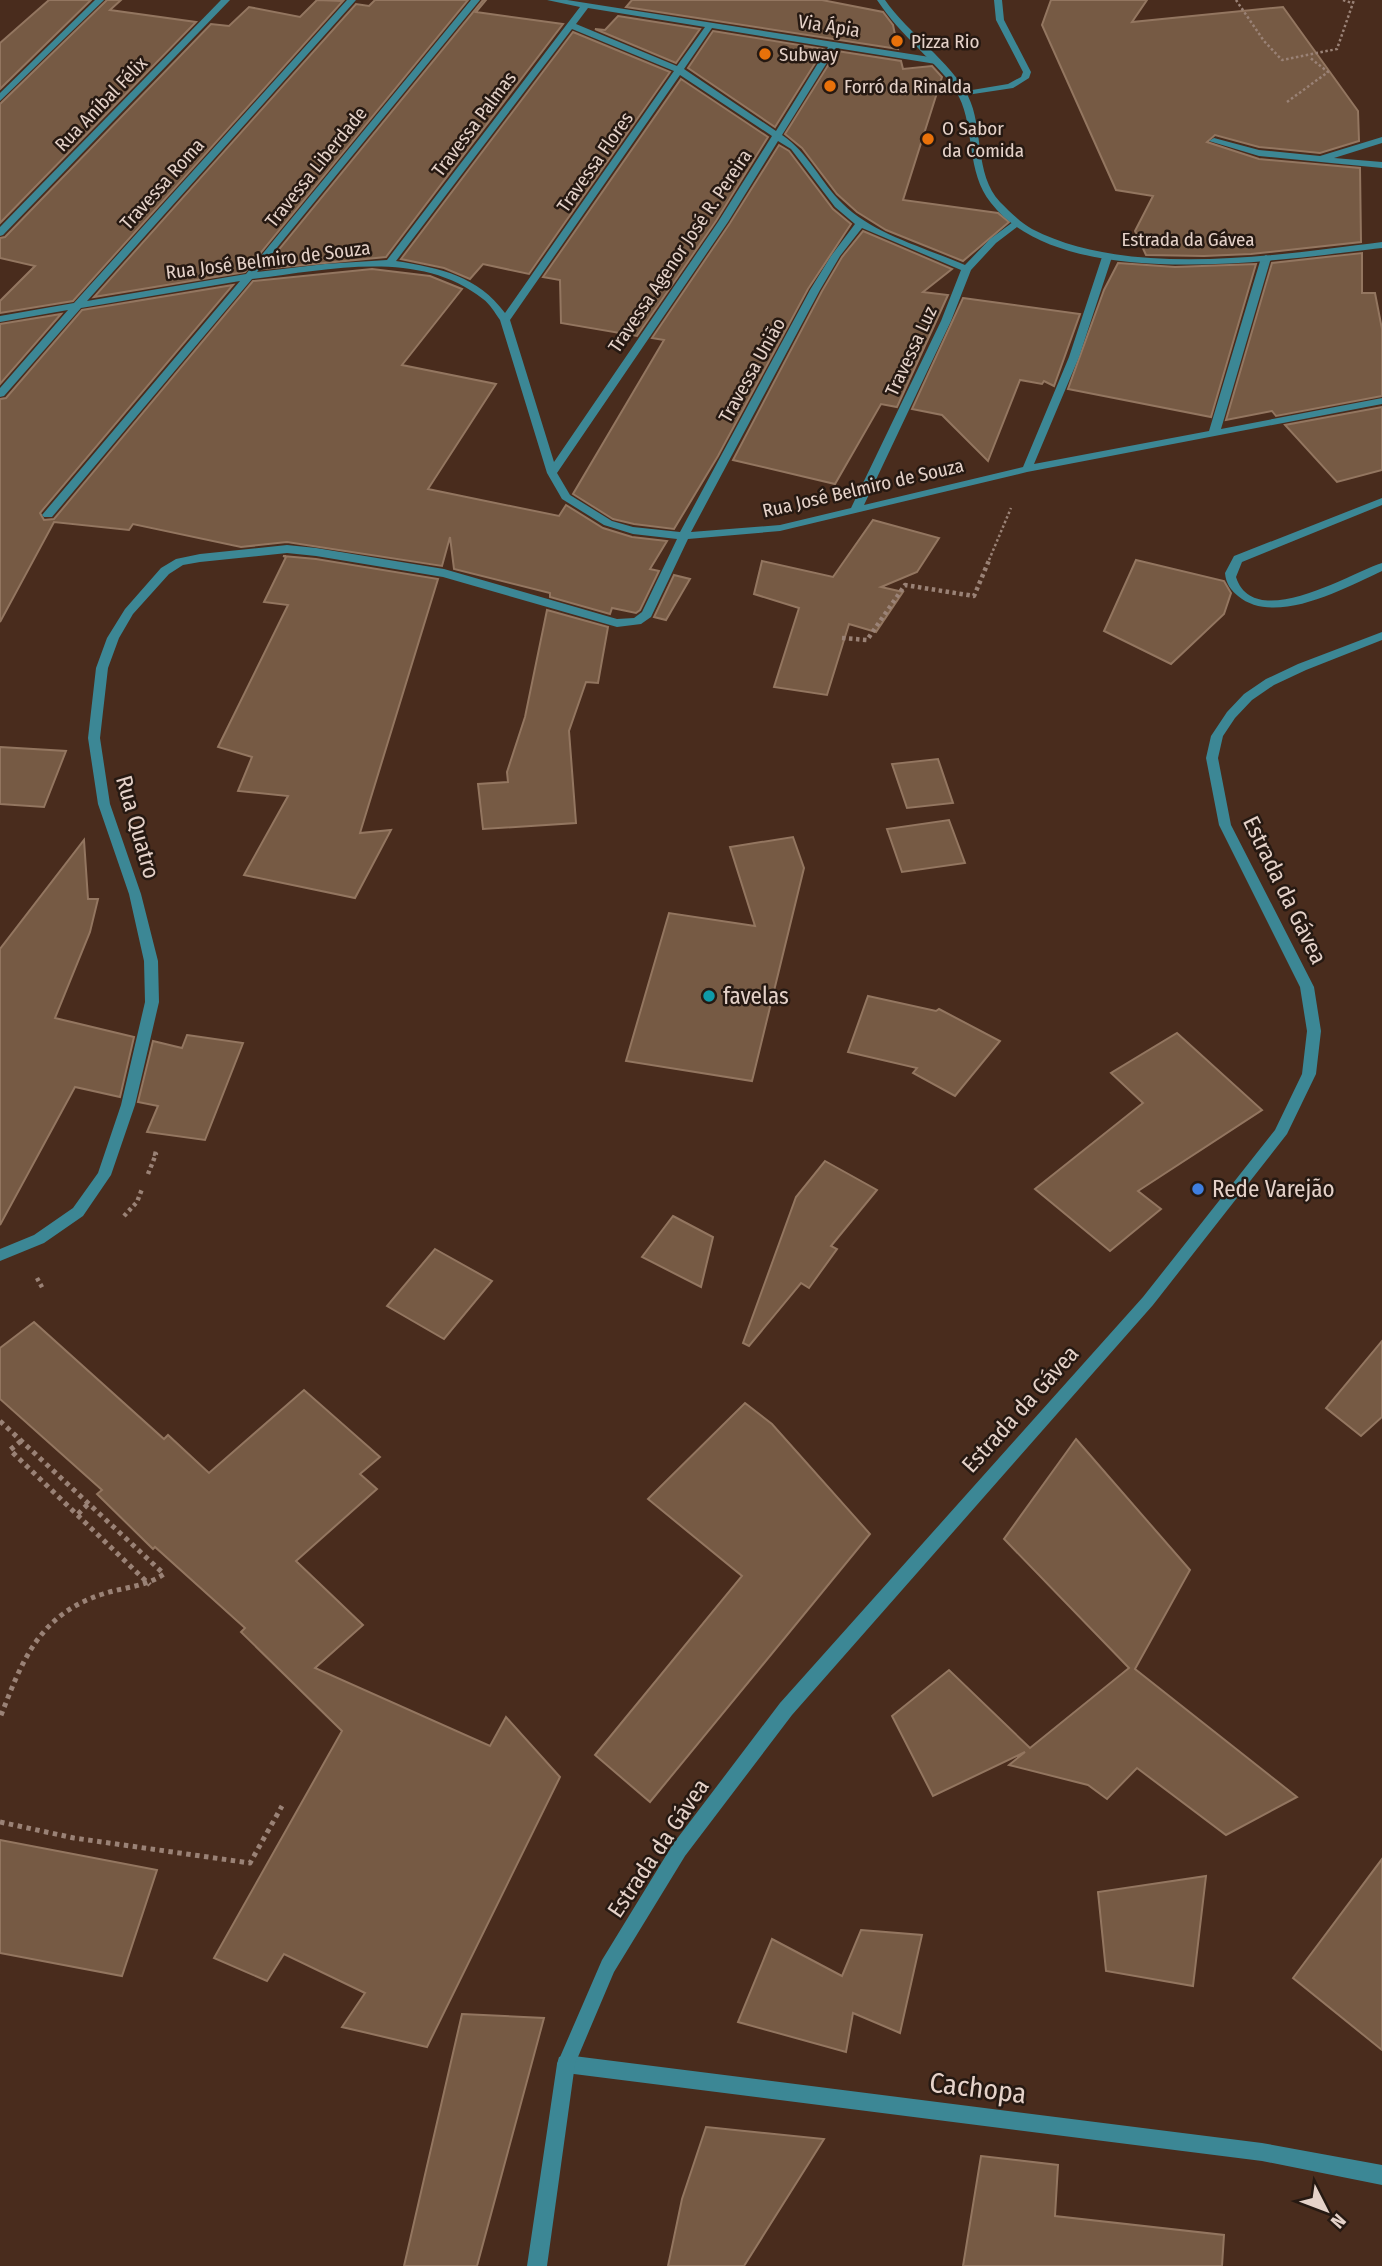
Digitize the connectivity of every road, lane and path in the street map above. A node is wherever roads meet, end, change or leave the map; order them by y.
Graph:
1 (100, 0) edge
2 (226, 0) edge
3 (352, 0) edge
4 (476, 0) edge
5 (551, 0) edge
6 (881, 0) edge
7 (998, 0) edge
8 (1236, 0) edge
9 (1343, 0) edge
10 (1353, 1) edge
11 (585, 6) junction
12 (711, 24) junction
13 (570, 25) junction
14 (833, 46) junction
15 (1309, 57) junction
16 (936, 61) junction
17 (681, 71) junction
18 (963, 94) junction
19 (0, 98) edge
20 (1287, 102) dead end
21 (778, 135) junction
22 (1382, 140) edge
23 (1214, 141) dead end
24 (1315, 160) junction
25 (1382, 165) edge
26 (860, 224) junction
27 (1016, 224) junction
28 (0, 233) edge
29 (1382, 245) edge
30 (1107, 257) junction
31 (1266, 258) junction
32 (390, 263) junction
33 (966, 269) junction
34 (250, 276) junction
35 (76, 306) junction
36 (0, 319) edge
37 (505, 320) junction
38 (0, 394) edge
39 (1382, 401) edge
40 (1214, 433) junction
41 (1027, 469) junction
42 (552, 473) junction
43 (1382, 502) edge
44 (856, 509) junction
45 (48, 515) dead end
46 (681, 536) junction
47 (1382, 567) edge
48 (1382, 636) edge
49 (842, 639) dead end
50 (0, 1255) edge
51 (0, 1421) edge
52 (21, 1441) junction
53 (88, 1504) junction
54 (78, 1514) junction
55 (150, 1585) junction
56 (0, 1718) edge
57 (282, 1806) dead end
58 (0, 1822) edge
59 (566, 2064) junction
60 (1382, 2175) edge
61 (537, 2266) edge

1 - 19 street
2 - 28 street, Rua Aníbal Félix
3 - 35 street, Travessa Roma
4 - 34 street, Travessa Liberdade
5 - 11 street, Via Ápia
6 - 16 street, Estrada da Gávea
7 - 18 street
8 - 15 path
9 - 10 path
10 - 15 path
11 - 12 street, Via Ápia
11 - 13 street, Travessa Palmas
12 - 14 street, Via Ápia
12 - 17 street, Travessa Flores
13 - 17 street
13 - 32 street, Travessa Palmas
14 - 16 street, Via Ápia
14 - 21 street, Travessa Agenor José R. Pereira
15 - 20 path
16 - 18 street, Estrada da Gávea
17 - 21 street
17 - 37 street, Travessa Flores
18 - 27 street, Estrada da Gávea
21 - 26 street
21 - 42 street, Travessa Agenor José R. Pereira
22 - 24 street
23 - 24 street
24 - 25 street
26 - 33 street
26 - 46 street, Travessa União
27 - 30 street, Estrada da Gávea
27 - 33 street, Travessa Luz
29 - 31 street, Estrada da Gávea
30 - 31 street, Estrada da Gávea
30 - 41 street
31 - 40 street
32 - 34 street, Rua José Belmiro de Souza
32 - 37 street, Rua José Belmiro de Souza
33 - 44 street, Travessa Luz
34 - 35 street, Rua José Belmiro de Souza
34 - 45 street, Travessa Liberdade
35 - 36 street, Rua José Belmiro de Souza
35 - 38 street, Travessa Roma
37 - 42 street, Rua José Belmiro de Souza
39 - 40 street, Rua José Belmiro de Souza
40 - 41 street, Rua José Belmiro de Souza
41 - 44 street, Rua José Belmiro de Souza
41 - 49 path
42 - 46 street, Rua José Belmiro de Souza
43 - 47 street
44 - 46 street, Rua José Belmiro de Souza
46 - 50 street, Rua Quatro
48 - 59 street, Estrada da Gávea
51 - 52 path
52 - 53 path
52 - 54 path
53 - 54 path
53 - 55 path
54 - 55 path
55 - 56 path
57 - 58 path
59 - 60 street, Cachopa
59 - 61 street, Estrada da Gávea

